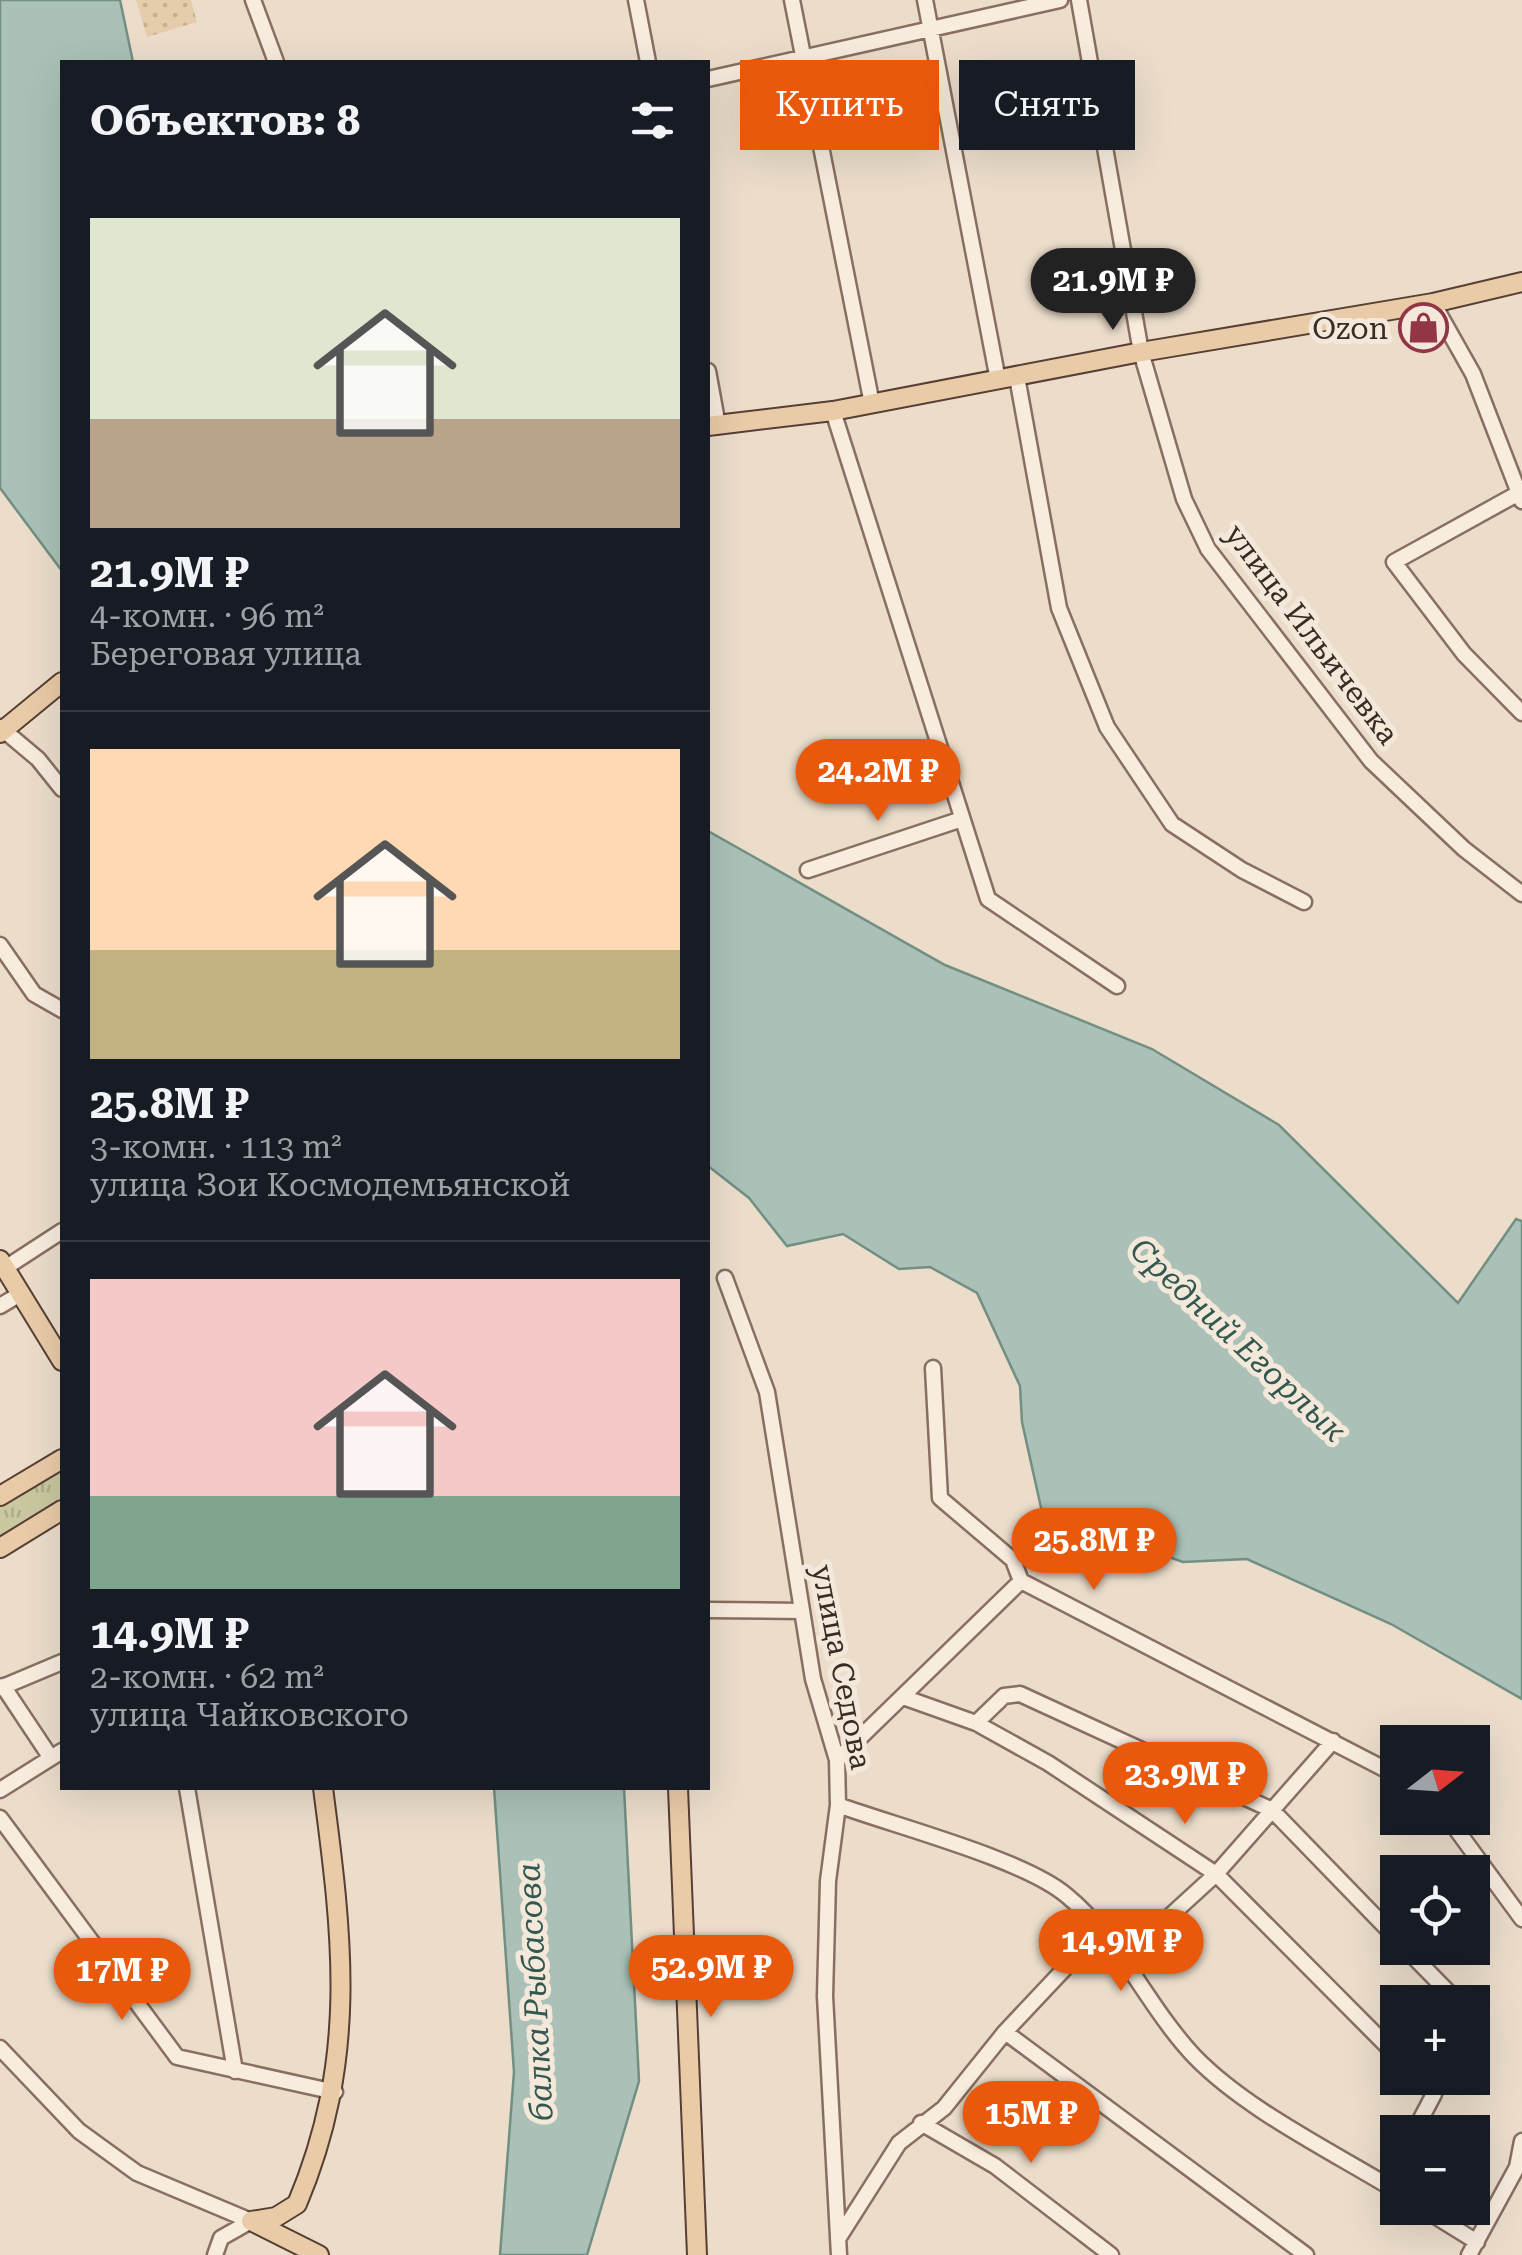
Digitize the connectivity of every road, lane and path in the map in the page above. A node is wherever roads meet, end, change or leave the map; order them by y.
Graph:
1 (253, 0) edge
2 (636, 0) edge
3 (792, 0) edge
4 (925, 0) edge
5 (1060, 0) edge
6 (1080, 0) edge
7 (930, 29) junction
8 (804, 57) junction
9 (275, 60) edge
10 (648, 60) edge
11 (710, 79) edge
12 (1522, 282) edge
13 (1433, 303) junction
14 (1141, 352) junction
15 (1008, 378) junction
16 (710, 393) edge
17 (872, 404) junction
18 (833, 411) junction
19 (713, 426) edge
20 (1520, 498) edge
21 (60, 684) edge
22 (1522, 713) edge
23 (1, 730) edge
24 (60, 787) edge
25 (962, 819) junction
26 (808, 870) dead end
27 (1522, 894) edge
28 (1304, 902) dead end
29 (0, 945) edge
30 (1117, 986) dead end
31 (60, 1009) edge
32 (60, 1232) edge
33 (2, 1264) edge
34 (726, 1278) dead end
35 (20, 1294) junction
36 (0, 1306) edge
37 (60, 1357) edge
38 (933, 1368) dead end
39 (60, 1459) edge
40 (0, 1496) edge
41 (60, 1511) edge
42 (0, 1548) edge
43 (1021, 1582) junction
44 (710, 1610) edge
45 (802, 1611) junction
46 (60, 1663) edge
47 (2, 1687) edge
48 (904, 1697) junction
49 (976, 1723) junction
50 (1332, 1741) junction
51 (57, 1754) edge
52 (837, 1760) junction
53 (1380, 1766) edge
54 (0, 1790) edge
55 (187, 1790) edge
56 (323, 1790) edge
57 (678, 1790) edge
58 (838, 1805) junction
59 (1272, 1810) junction
60 (0, 1818) edge
61 (1460, 1835) edge
62 (1216, 1874) junction
63 (1522, 1919) edge
64 (1380, 1921) edge
65 (1102, 1930) junction
66 (1123, 1959) junction
67 (1422, 1965) edge
68 (1441, 1985) edge
69 (1005, 2032) junction
70 (1380, 2038) edge
71 (0, 2048) edge
72 (235, 2071) junction
73 (335, 2092) junction
74 (922, 2123) junction
75 (1522, 2140) edge
76 (1380, 2181) edge
77 (251, 2221) junction
78 (1444, 2225) edge
79 (839, 2247) edge
80 (1473, 2248) edge
81 (215, 2255) edge
82 (319, 2255) edge
83 (697, 2255) edge
84 (1110, 2255) edge
85 (1306, 2255) edge

1 - 9 street
2 - 10 street
3 - 8 street
4 - 7 street
5 - 7 street
6 - 14 street, улица Ильичевка
7 - 8 street
7 - 15 street
8 - 11 street
8 - 17 street
12 - 13 main road
13 - 14 main road
13 - 20 street
14 - 15 main road
14 - 27 street, улица Ильичевка
15 - 17 main road
15 - 28 street
16 - 19 street
17 - 18 main road
18 - 19 main road
18 - 25 street
20 - 22 street
21 - 23 main road
23 - 24 street
25 - 26 street
25 - 30 street
29 - 31 street
32 - 33 street
33 - 35 main road
34 - 45 street, улица Седова
35 - 36 street
35 - 37 main road
38 - 43 street
39 - 40 main road
41 - 42 main road
43 - 48 street
43 - 50 street
44 - 45 street
45 - 52 street, улица Седова
46 - 47 street
47 - 51 street
48 - 49 street
48 - 52 street
49 - 59 street
49 - 62 street
50 - 53 street
50 - 59 street
51 - 54 street
52 - 58 street, улица Седова
55 - 72 street
56 - 73 main road
57 - 83 main road
58 - 65 street
58 - 79 street, улица Седова
59 - 62 street
59 - 64 street
60 - 72 street
61 - 63 street
62 - 66 street
62 - 70 street
65 - 66 street
65 - 69 street
66 - 76 street
67 - 68 street
69 - 74 street
69 - 85 street
71 - 77 street
72 - 73 street
73 - 77 main road
74 - 79 street
74 - 84 street
75 - 80 street
77 - 81 street
77 - 82 main road
78 - 80 street

